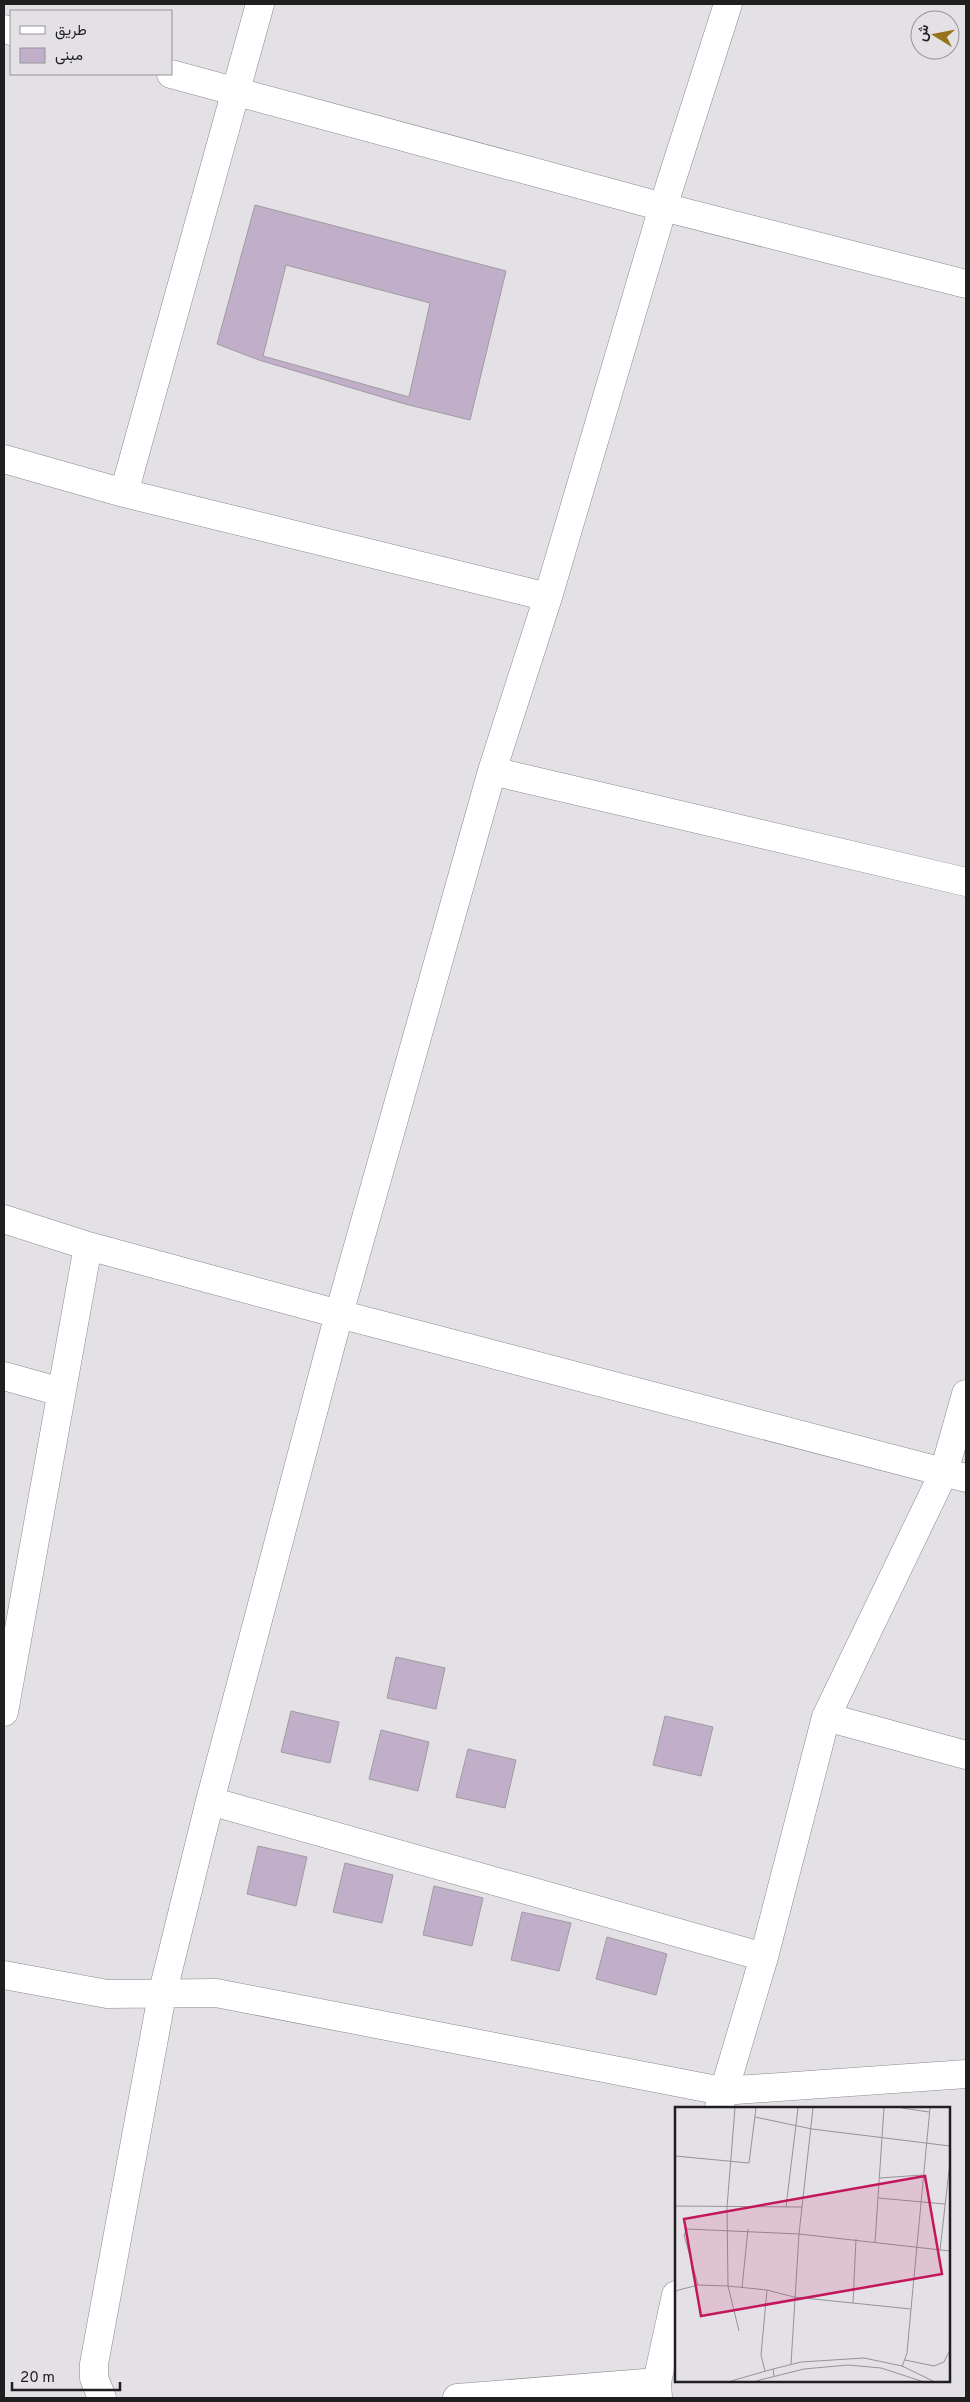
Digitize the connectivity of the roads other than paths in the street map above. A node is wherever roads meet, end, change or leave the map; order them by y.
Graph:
1 (260, 4) edge
2 (728, 4) edge
3 (172, 74) edge
4 (237, 91) junction
5 (663, 207) junction
6 (966, 284) edge
7 (4, 459) edge
8 (124, 493) junction
9 (548, 597) junction
10 (492, 770) junction
11 (966, 882) edge
12 (4, 1219) edge
13 (88, 1246) junction
14 (340, 1314) junction
15 (4, 1376) edge
16 (61, 1392) junction
17 (966, 1394) edge
18 (955, 1475) edge
19 (4, 1712) edge
20 (826, 1717) junction
21 (966, 1755) edge
22 (210, 1801) junction
23 (764, 1957) junction
24 (4, 1974) edge
25 (162, 1995) junction
26 (966, 2074) edge
27 (720, 2100) edge
28 (675, 2300) edge
29 (657, 2390) edge
30 (102, 2398) edge
31 (457, 2398) edge

1 - 4 street
2 - 5 street
3 - 4 street
4 - 5 street
4 - 8 street
5 - 6 street
5 - 9 street
7 - 8 street
8 - 9 street
9 - 10 street
10 - 11 street
10 - 14 street
12 - 13 street
13 - 14 street
13 - 16 street
14 - 18 street
14 - 22 street
15 - 16 street
16 - 19 street
17 - 18 street
18 - 20 street
20 - 21 street
20 - 23 street
22 - 23 street
22 - 25 street
23 - 27 street
24 - 25 street
25 - 27 street
25 - 30 street
26 - 27 street
28 - 29 street
29 - 31 street

